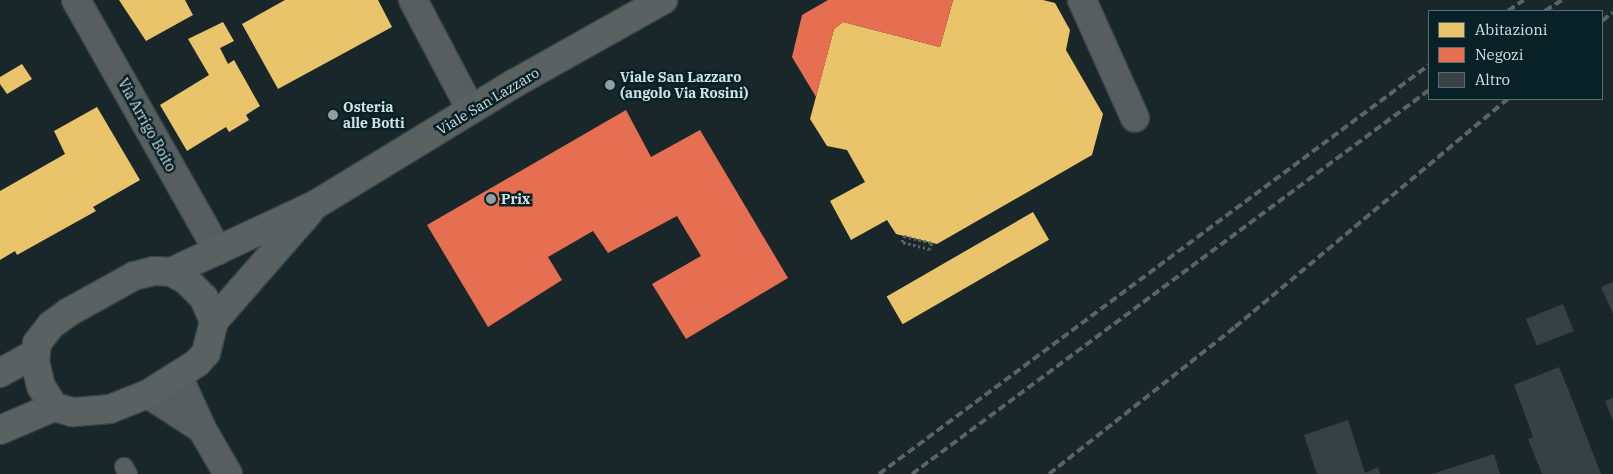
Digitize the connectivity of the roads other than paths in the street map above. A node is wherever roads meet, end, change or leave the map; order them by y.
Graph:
1 (76, 0) edge
2 (413, 0) edge
3 (663, 0) edge
4 (1082, 0) edge
5 (471, 110) junction
6 (1135, 118) dead end
7 (315, 205) junction
8 (218, 251) junction
9 (171, 272) junction
10 (214, 321) junction
11 (36, 353) junction
12 (0, 373) edge
13 (178, 376) junction
14 (148, 394) junction
15 (54, 407) junction
16 (202, 429) junction
17 (0, 430) edge
18 (228, 474) edge

1 - 8 street, Via Arrigo Boito
2 - 5 street
3 - 5 main road, Viale San Lazzaro
4 - 6 street
5 - 7 main road, Viale San Lazzaro
7 - 8 main road, Viale San Lazzaro
7 - 10 main road, Viale San Lazzaro
8 - 9 main road, Viale San Lazzaro
9 - 10 main road
9 - 11 main road, Viale San Lazzaro
10 - 13 main road, Viale San Lazzaro
11 - 12 main road
11 - 15 main road
13 - 14 main road, Viale San Lazzaro
13 - 16 street
14 - 15 main road, Viale San Lazzaro
14 - 16 street
15 - 17 main road
16 - 18 street

